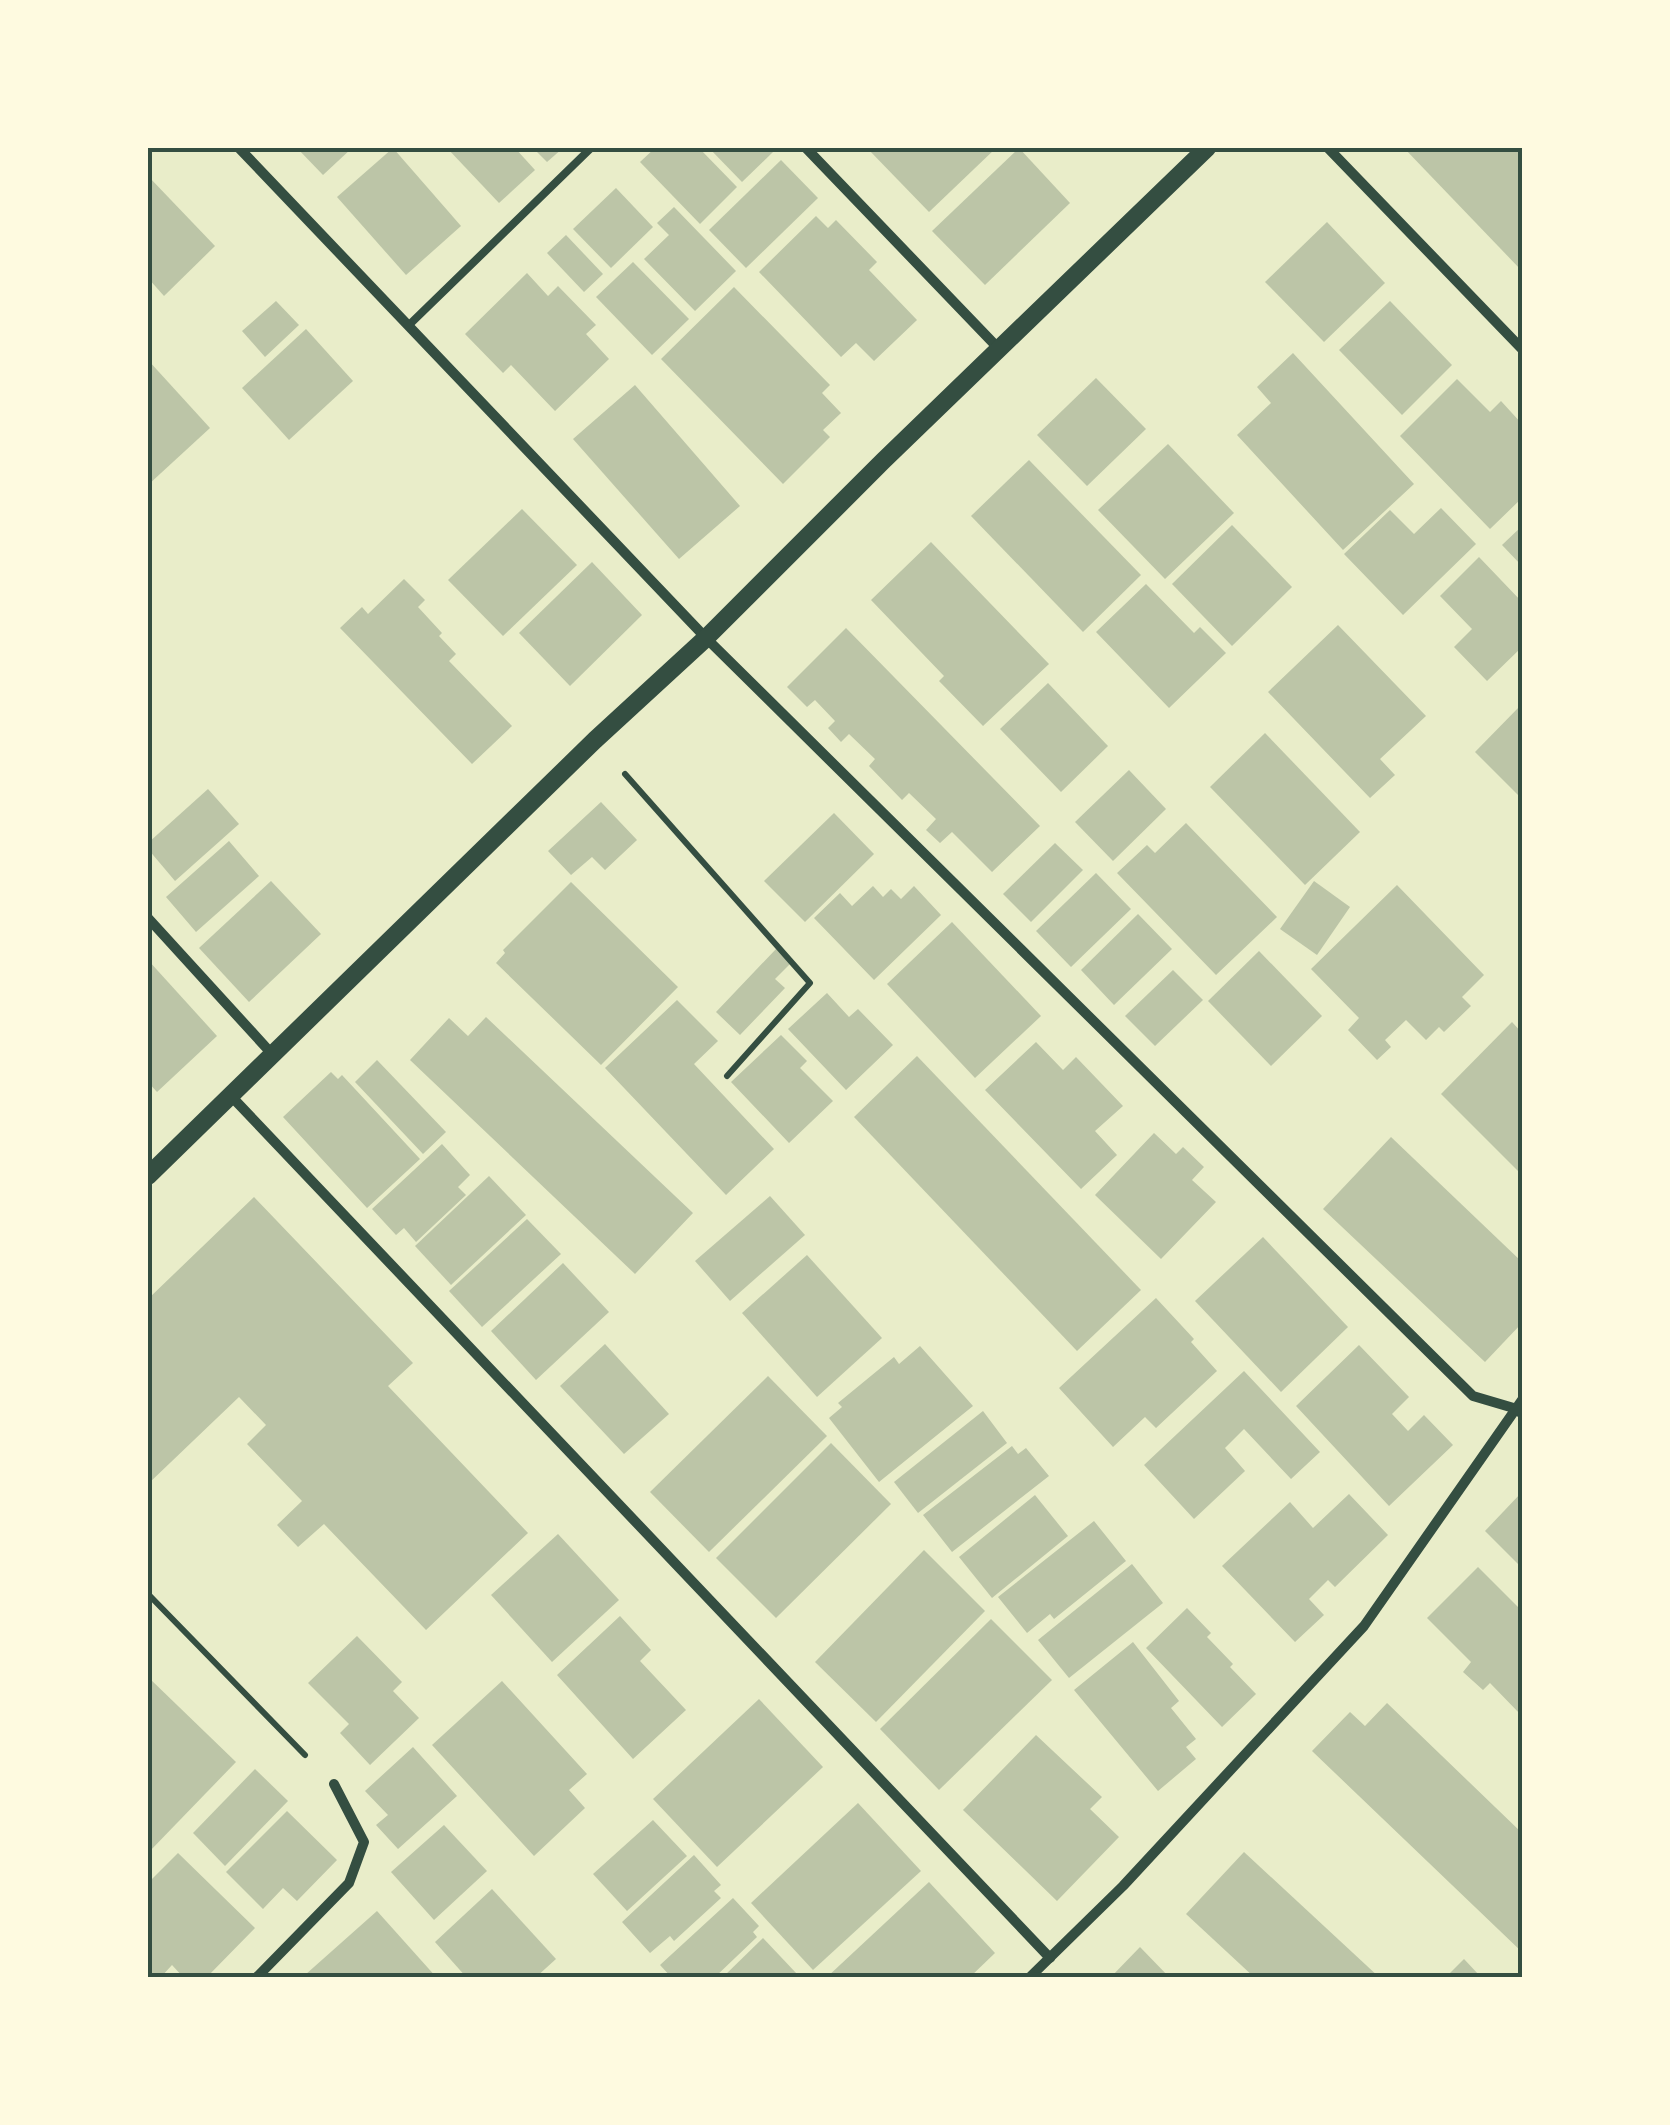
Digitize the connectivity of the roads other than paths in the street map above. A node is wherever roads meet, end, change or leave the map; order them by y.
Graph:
1 (240, 148) edge
2 (591, 148) edge
3 (806, 148) edge
4 (1207, 148) edge
5 (1328, 148) edge
6 (409, 325) junction
7 (1522, 349) edge
8 (999, 350) junction
9 (706, 638) junction
10 (148, 918) edge
11 (272, 1054) junction
12 (231, 1096) junction
13 (148, 1176) edge
14 (1521, 1408) edge
15 (334, 1784) road end
16 (1050, 1958) junction
17 (256, 1978) edge
18 (1030, 1978) edge

1 - 6 street
2 - 6 lane
3 - 8 street
4 - 8 street
5 - 7 street
6 - 9 street
8 - 9 street
9 - 11 street
9 - 14 street
10 - 11 street
11 - 12 street
12 - 13 street
12 - 16 street
14 - 16 street
15 - 17 street
16 - 18 street

